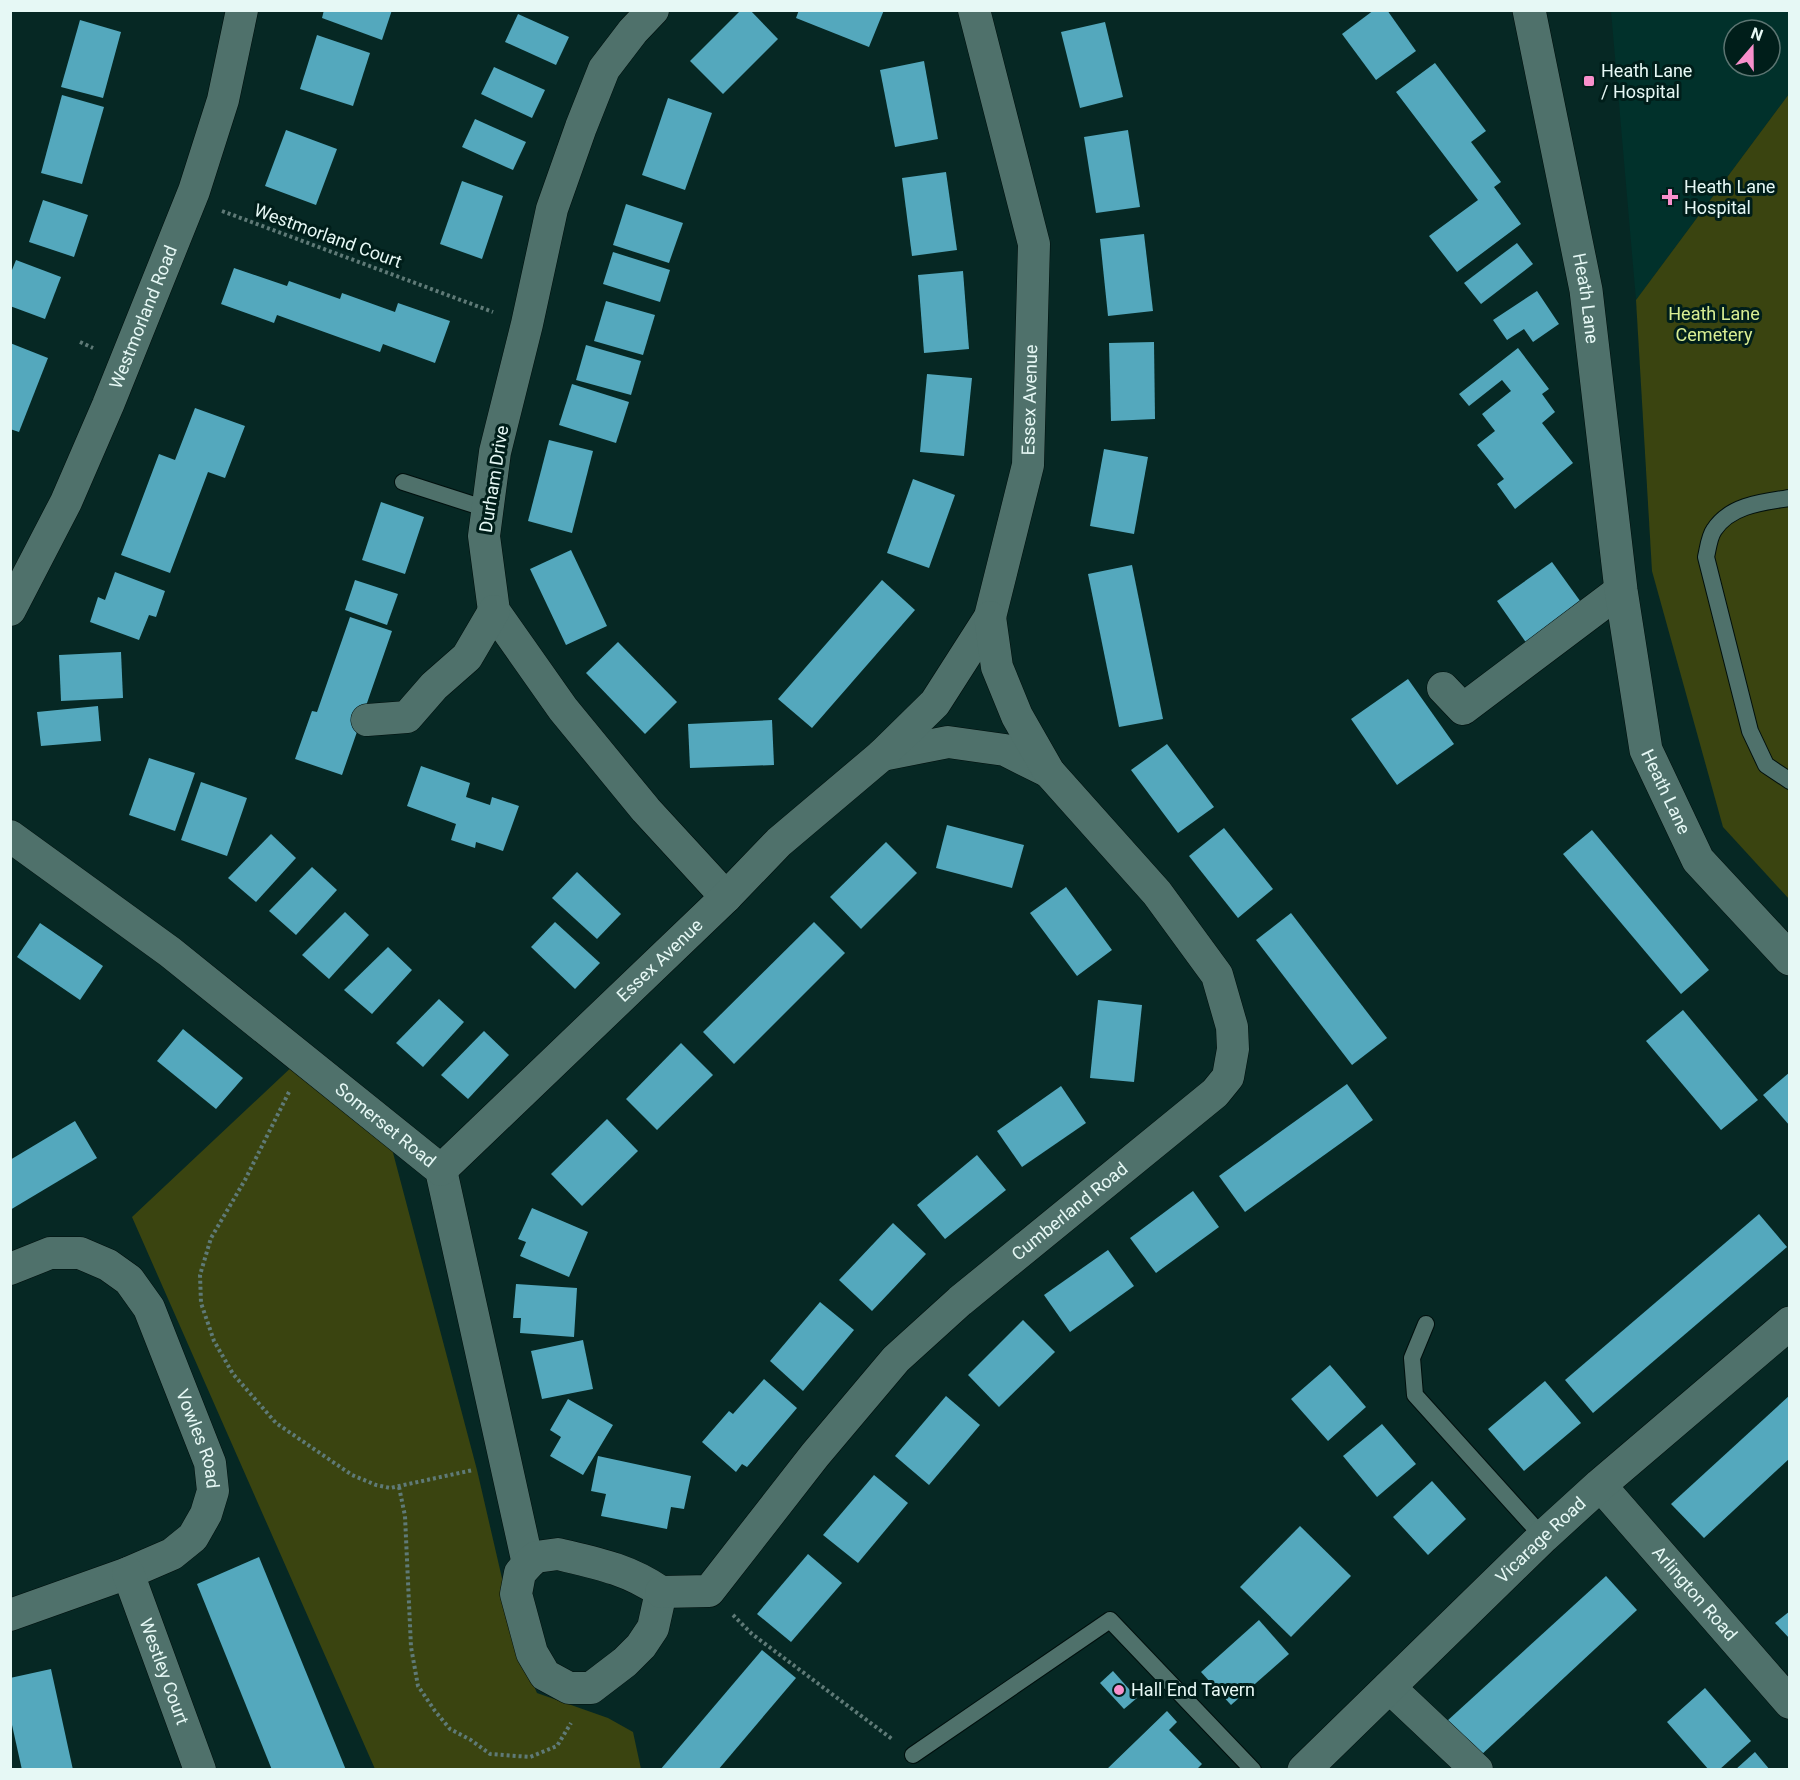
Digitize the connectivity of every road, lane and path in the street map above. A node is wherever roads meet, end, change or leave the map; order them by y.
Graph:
1 (242, 10) edge
2 (653, 10) edge
3 (974, 10) edge
4 (1529, 10) edge
5 (190, 199) junction
6 (456, 298) dead end
7 (403, 482) dead end
8 (1790, 498) edge
9 (487, 509) junction
10 (1621, 590) junction
11 (10, 610) edge
12 (494, 611) junction
13 (990, 617) junction
14 (1443, 688) dead end
15 (367, 720) dead end
16 (882, 754) junction
17 (1049, 772) junction
18 (1790, 781) edge
19 (10, 836) edge
20 (726, 897) junction
21 (1790, 959) edge
22 (294, 1085) dead end
23 (441, 1170) junction
24 (10, 1269) edge
25 (1790, 1323) edge
26 (1426, 1324) dead end
27 (477, 1470) dead end
28 (1600, 1485) junction
29 (399, 1486) junction
30 (1543, 1537) junction
31 (528, 1564) junction
32 (128, 1573) junction
33 (709, 1591) junction
34 (661, 1592) junction
35 (10, 1615) edge
36 (1389, 1687) junction
37 (591, 1688) junction
38 (1790, 1703) edge
39 (913, 1755) joint
40 (200, 1770) edge
41 (1253, 1770) edge
42 (1304, 1770) edge
43 (1477, 1770) edge

1 - 5 street, Westmorland Road
2 - 9 street, Durham Drive
3 - 13 street, Essex Avenue
4 - 10 street, Heath Lane
5 - 6 path, Westmorland Court
5 - 11 street, Westmorland Road
7 - 9 lane
8 - 18 lane
9 - 12 street, Durham Drive
10 - 14 street
10 - 21 street, Heath Lane
12 - 15 street
12 - 20 street, Durham Drive
13 - 16 street, Essex Avenue
13 - 17 street, Cumberland Road
16 - 17 street, Cumberland Road
16 - 20 street, Essex Avenue
17 - 33 street, Cumberland Road
19 - 23 street, Somerset Road
20 - 23 street, Essex Avenue
22 - 29 path
23 - 31 street, Somerset Road
24 - 32 street, Vowles Road
25 - 28 street, Vicarage Road
26 - 30 lane
27 - 29 path
28 - 30 street, Vicarage Road
28 - 38 street, Arlington Road
29 - 37 path
30 - 36 street, Vicarage Road
31 - 34 street
31 - 37 street
32 - 35 street, Vowles Road
32 - 40 street, Westley Court
33 - 34 street
33 - 39 path
34 - 37 street
36 - 42 street, Vicarage Road
36 - 43 street
39 - 41 lane

